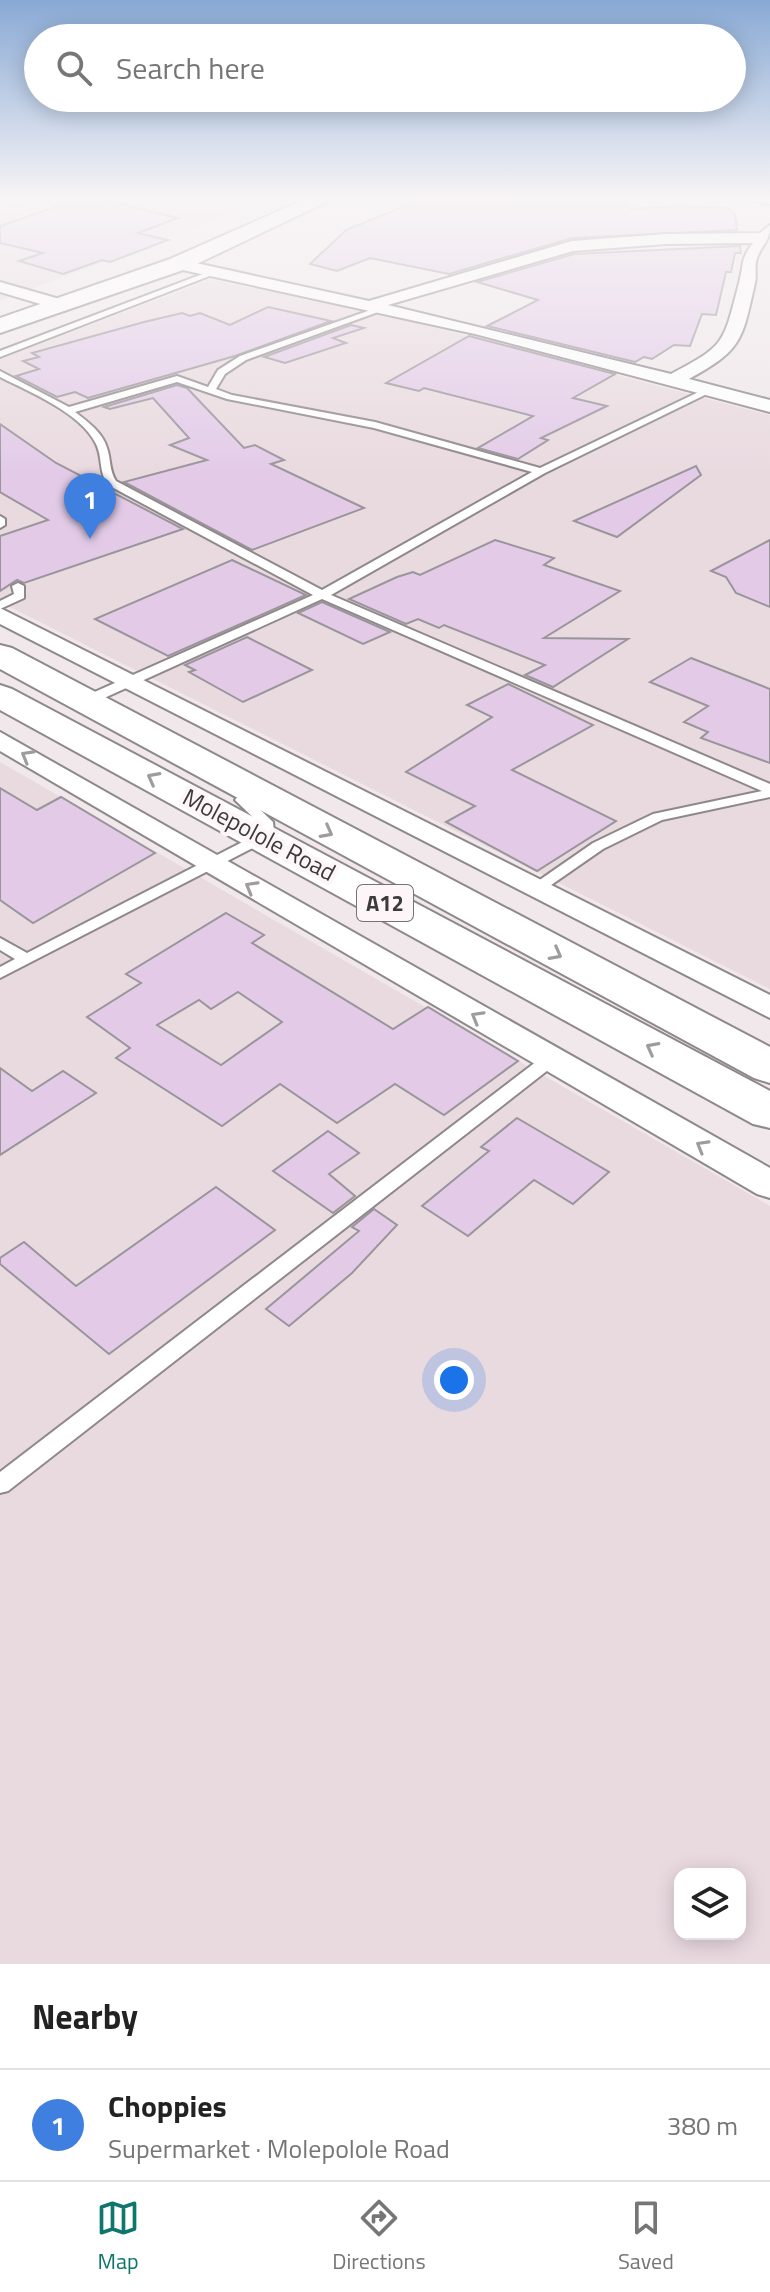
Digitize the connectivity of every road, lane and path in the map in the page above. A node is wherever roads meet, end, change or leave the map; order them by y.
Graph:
1 (9, 290) edge
2 (108, 290) edge
3 (169, 290) edge
4 (300, 290) edge
5 (431, 290) edge
6 (745, 290) edge
7 (64, 306) junction
8 (378, 306) junction
9 (5, 326) edge
10 (0, 354) edge
11 (0, 374) edge
12 (674, 380) junction
13 (211, 390) junction
14 (710, 390) junction
15 (770, 406) edge
16 (67, 411) junction
17 (541, 471) junction
18 (18, 586) dead end
19 (322, 595) junction
20 (0, 605) edge
21 (0, 615) edge
22 (0, 655) edge
23 (129, 682) junction
24 (0, 696) edge
25 (86, 701) junction
26 (0, 740) edge
27 (250, 790) junction
28 (770, 791) edge
29 (263, 837) junction
30 (209, 863) junction
31 (536, 889) junction
32 (0, 943) edge
33 (26, 959) junction
34 (0, 973) edge
35 (770, 1008) edge
36 (551, 1059) junction
37 (770, 1067) edge
38 (770, 1112) edge
39 (770, 1185) edge
40 (0, 1484) edge

1 - 7 street
2 - 7 main road
3 - 10 lane
4 - 8 street
5 - 8 street
6 - 12 street
7 - 9 main road
8 - 12 street
8 - 13 lane
11 - 16 lane
12 - 14 street
13 - 16 lane
13 - 17 lane
14 - 15 street
14 - 17 lane
16 - 19 lane
17 - 19 lane
18 - 20 lane
19 - 23 lane
19 - 28 lane
21 - 23 street
22 - 25 main road, Molepolole Road / A12
23 - 25 lane
23 - 31 street
29 -> 24 main road, Molepolole Road / A12
25 - 27 main road, Molepolole Road / A12
30 -> 26 street
27 - 29 lane
27 -> 37 main road, Molepolole Road / A12
28 - 31 lane
29 - 30 lane
38 -> 29 main road, Molepolole Road / A12
30 - 33 lane
36 -> 30 street
31 - 35 street
32 - 33 lane
33 - 34 lane
39 -> 36 street
36 - 40 lane

